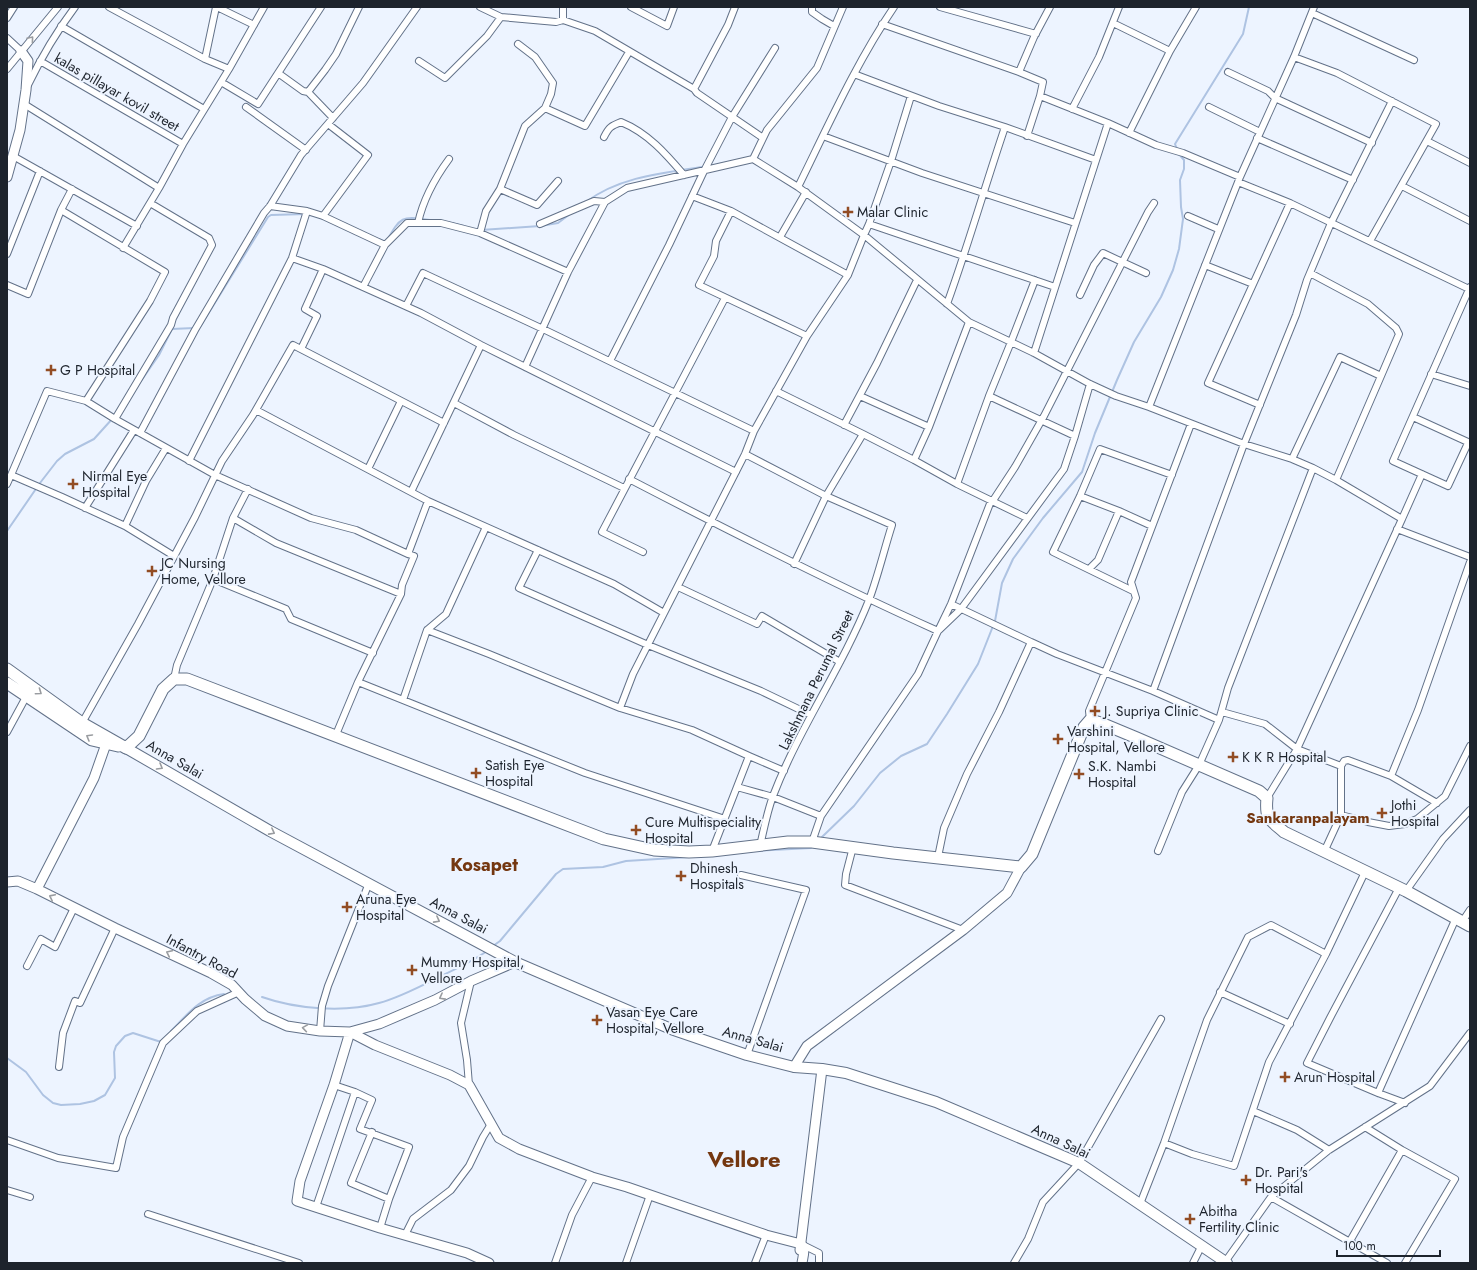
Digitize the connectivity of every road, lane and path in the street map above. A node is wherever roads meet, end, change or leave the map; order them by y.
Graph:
1 (14, 7) edge
2 (58, 7) edge
3 (74, 7) edge
4 (109, 7) edge
5 (217, 7) edge
6 (264, 7) edge
7 (321, 7) edge
8 (359, 7) edge
9 (418, 7) edge
10 (480, 7) edge
11 (563, 7) edge
12 (631, 7) edge
13 (674, 7) edge
14 (735, 7) edge
15 (812, 7) edge
16 (843, 7) edge
17 (894, 7) edge
18 (940, 7) edge
19 (1050, 7) edge
20 (1119, 7) edge
21 (1196, 7) edge
22 (1313, 10) edge
23 (501, 17) junction
24 (7, 18) edge
25 (563, 20) junction
26 (1113, 23) junction
27 (882, 24) junction
28 (254, 25) junction
29 (61, 26) junction
30 (834, 26) junction
31 (1036, 34) junction
32 (7, 38) edge
33 (518, 44) dead end
34 (775, 48) dead end
35 (21, 51) junction
36 (1170, 51) junction
37 (629, 52) junction
38 (1294, 57) junction
39 (205, 59) junction
40 (1414, 60) dead end
41 (40, 61) junction
42 (419, 61) dead end
43 (7, 69) edge
44 (229, 69) junction
45 (1019, 72) junction
46 (1228, 72) dead end
47 (278, 73) junction
48 (854, 74) junction
49 (221, 82) junction
50 (694, 89) junction
51 (26, 90) junction
52 (308, 92) junction
53 (911, 96) junction
54 (1040, 96) junction
55 (1275, 98) junction
56 (1392, 101) junction
57 (24, 104) junction
58 (246, 107) dead end
59 (545, 108) junction
60 (1209, 108) dead end
61 (204, 109) junction
62 (1072, 109) junction
63 (732, 117) junction
64 (333, 118) junction
65 (1108, 123) junction
66 (328, 124) junction
67 (1005, 127) junction
68 (1129, 133) junction
69 (1259, 135) junction
70 (823, 136) junction
71 (1027, 136) junction
72 (604, 137) dead end
73 (764, 138) junction
74 (1427, 141) junction
75 (1372, 143) junction
76 (182, 144) junction
77 (306, 150) junction
78 (13, 156) junction
79 (449, 159) dead end
80 (753, 159) junction
81 (1096, 160) junction
82 (891, 161) junction
83 (1470, 163) edge
84 (704, 170) junction
85 (40, 171) junction
86 (684, 175) junction
87 (7, 177) edge
88 (1239, 180) junction
89 (1353, 180) junction
90 (558, 181) dead end
91 (1402, 186) junction
92 (798, 187) junction
93 (159, 188) junction
94 (72, 189) junction
95 (500, 189) junction
96 (806, 192) junction
97 (983, 193) junction
98 (692, 196) junction
99 (605, 202) junction
100 (150, 203) junction
101 (1154, 203) dead end
102 (1290, 204) junction
103 (270, 206) junction
104 (61, 210) junction
105 (307, 211) junction
106 (731, 211) junction
107 (323, 216) junction
108 (1188, 216) dead end
109 (1470, 221) edge
110 (418, 223) junction
111 (1075, 223) junction
112 (1332, 223) junction
113 (540, 224) dead end
114 (869, 224) junction
115 (137, 226) junction
116 (1218, 229) junction
117 (480, 233) junction
118 (864, 235) junction
119 (780, 237) junction
120 (1370, 241) junction
121 (385, 246) junction
122 (123, 248) junction
123 (7, 254) edge
124 (964, 256) junction
125 (292, 258) junction
126 (1123, 262) junction
127 (1205, 265) junction
128 (323, 269) junction
129 (568, 272) junction
130 (1146, 273) dead end
131 (1310, 273) junction
132 (848, 275) junction
133 (917, 280) junction
134 (1035, 280) junction
135 (1253, 284) junction
136 (7, 285) edge
137 (363, 287) junction
138 (1055, 287) junction
139 (1470, 288) edge
140 (1080, 295) dead end
141 (725, 298) junction
142 (947, 304) junction
143 (406, 306) junction
144 (969, 322) junction
145 (543, 329) junction
146 (807, 336) junction
147 (1012, 342) junction
148 (481, 345) junction
149 (301, 349) junction
150 (1034, 353) junction
151 (610, 361) junction
152 (524, 367) junction
153 (1066, 371) junction
154 (1432, 374) junction
155 (1381, 376) junction
156 (1090, 384) junction
157 (1470, 386) edge
158 (776, 391) junction
159 (674, 392) junction
160 (860, 396) junction
161 (989, 396) junction
162 (86, 401) junction
163 (402, 401) junction
164 (454, 403) junction
165 (1260, 405) junction
166 (1149, 407) junction
167 (256, 410) junction
168 (1413, 417) junction
169 (115, 419) junction
170 (1041, 420) junction
171 (444, 423) junction
172 (1191, 424) junction
173 (844, 425) junction
174 (929, 427) junction
175 (655, 431) junction
176 (754, 431) junction
177 (137, 432) junction
178 (863, 434) junction
179 (1075, 436) junction
180 (1469, 443) edge
181 (1244, 444) junction
182 (166, 448) junction
183 (745, 454) junction
184 (1292, 459) junction
185 (914, 460) junction
186 (190, 461) junction
187 (1313, 468) junction
188 (368, 469) junction
189 (736, 472) junction
190 (1422, 474) junction
191 (11, 475) junction
192 (215, 475) junction
193 (1172, 475) junction
194 (629, 479) junction
195 (1336, 480) junction
196 (7, 484) edge
197 (957, 484) junction
198 (624, 488) junction
199 (248, 490) junction
200 (412, 492) junction
201 (826, 496) junction
202 (1080, 496) junction
203 (428, 501) junction
204 (991, 501) junction
205 (85, 508) junction
206 (1119, 511) junction
207 (233, 518) junction
208 (1027, 518) junction
209 (1402, 519) junction
210 (710, 522) junction
211 (125, 526) junction
212 (1152, 526) junction
213 (486, 527) junction
214 (1397, 529) junction
215 (538, 550) junction
216 (642, 552) dead end
217 (408, 554) junction
218 (174, 556) junction
219 (1470, 557) edge
220 (1470, 562) edge
221 (794, 564) junction
222 (1089, 570) junction
223 (213, 579) junction
224 (678, 587) junction
225 (1134, 591) junction
226 (401, 594) junction
227 (869, 600) junction
228 (951, 604) junction
229 (961, 609) junction
230 (664, 613) junction
231 (427, 630) junction
232 (938, 630) junction
233 (1031, 642) junction
234 (648, 645) junction
235 (373, 653) junction
236 (840, 662) junction
237 (7, 669) edge
238 (1104, 672) junction
239 (174, 679) junction
240 (358, 682) junction
241 (7, 683) edge
242 (1153, 691) junction
243 (26, 697) junction
244 (403, 700) junction
245 (620, 708) junction
246 (1222, 712) junction
247 (811, 716) junction
248 (1090, 720) junction
249 (1220, 720) junction
250 (82, 722) junction
251 (7, 732) edge
252 (335, 736) junction
253 (106, 744) junction
254 (1470, 746) edge
255 (126, 748) junction
256 (1297, 749) junction
257 (749, 756) junction
258 (1199, 765) junction
259 (1341, 766) junction
260 (784, 771) junction
261 (1392, 776) junction
262 (737, 787) junction
263 (773, 797) junction
264 (1267, 798) junction
265 (1437, 803) junction
266 (1470, 810) edge
267 (1341, 815) junction
268 (821, 816) junction
269 (725, 819) junction
270 (812, 842) junction
271 (760, 846) junction
272 (853, 847) junction
273 (1158, 850) dead end
274 (712, 851) junction
275 (1326, 853) junction
276 (938, 857) junction
277 (1021, 867) junction
278 (1363, 871) junction
279 (741, 875) dead end
280 (7, 882) edge
281 (369, 883) junction
282 (37, 889) junction
283 (1402, 889) junction
284 (74, 908) junction
285 (1470, 910) edge
286 (1465, 924) edge
287 (115, 928) junction
288 (963, 930) junction
289 (1326, 954) junction
290 (515, 962) junction
291 (28, 966) dead end
292 (471, 981) junction
293 (238, 992) junction
294 (1220, 992) junction
295 (1161, 1019) dead end
296 (1290, 1024) junction
297 (320, 1031) junction
298 (350, 1032) junction
299 (1470, 1033) edge
300 (747, 1055) junction
301 (59, 1067) dead end
302 (794, 1067) junction
303 (822, 1069) junction
304 (334, 1085) junction
305 (469, 1085) junction
306 (355, 1092) junction
307 (1378, 1093) junction
308 (1404, 1102) junction
309 (1253, 1111) junction
310 (491, 1124) junction
311 (1364, 1127) junction
312 (372, 1132) junction
313 (7, 1140) edge
314 (1164, 1143) junction
315 (1329, 1150) junction
316 (1402, 1150) junction
317 (1079, 1164) junction
318 (592, 1177) junction
319 (7, 1190) edge
320 (650, 1195) junction
321 (30, 1197) dead end
322 (1271, 1198) junction
323 (389, 1199) junction
324 (1140, 1204) junction
325 (316, 1207) junction
326 (148, 1214) dead end
327 (380, 1228) junction
328 (405, 1235) junction
329 (766, 1235) junction
330 (1350, 1241) junction
331 (801, 1244) junction
332 (1202, 1245) junction
333 (799, 1261) edge
334 (1226, 1262) edge
335 (299, 1263) edge
336 (489, 1263) edge
337 (555, 1263) edge
338 (626, 1263) edge
339 (755, 1263) edge
340 (819, 1263) edge
341 (1014, 1263) edge
342 (1192, 1263) edge
343 (1388, 1263) edge
344 (1406, 1263) edge

1 - 24 street
35 -> 2 street
3 - 29 street
4 - 39 street
5 - 28 street
5 - 39 street
6 - 28 street
7 - 47 street
8 - 52 street
9 - 64 street
10 - 23 street
11 - 25 street
12 - 13 street
14 - 50 street
15 - 30 street
16 - 30 street
17 - 27 street
18 - 31 street
19 - 31 street
20 - 26 street
21 - 36 street
22 - 38 street
22 - 40 street
23 - 25 street
23 - 42 street
25 - 37 street
26 - 36 street
26 - 62 street
27 - 45 street
27 - 48 street
28 - 44 street
29 - 41 street
29 - 61 street
30 - 73 street
31 - 45 street
32 - 35 street
33 - 59 street
34 - 63 street
35 - 43 street
35 - 51 street
36 - 68 street
37 - 50 street
37 - 59 street
38 - 55 street
38 - 56 street
39 - 44 street
41 - 51 street
41 - 76 street, kalas pillayar kovil street
44 - 49 street
45 - 54 street
46 - 55 street
47 - 49 street
47 - 52 street
48 - 53 street
48 - 70 street
49 - 61 street
50 - 63 street
51 - 57 street
52 - 64 street
53 - 67 street
53 - 82 street
54 - 62 street
54 - 71 street
55 - 69 street
55 - 75 street
56 - 74 street
56 - 75 street
57 - 78 street
57 - 93 street
58 - 77 street
59 - 95 street
60 - 69 street
61 - 76 street
62 - 65 street
63 - 73 street
63 - 84 street
64 - 66 street
65 - 68 street
65 - 81 street
66 - 77 street
66 - 107 street
67 - 71 street
67 - 97 street
68 - 88 street
69 - 88 street
69 - 89 street
70 - 82 street
70 - 92 street
71 - 81 street
72 - 86 street
73 - 80 street
74 - 83 street
74 - 91 street
75 - 89 street
76 - 93 street
77 - 103 street
78 - 85 street
78 - 87 street
79 - 110 street
80 - 84 street
80 - 92 street
81 - 111 street
82 - 97 street
82 - 114 street
84 - 86 street
84 - 98 street
85 - 94 street
85 - 123 street
86 - 99 street
88 - 102 street
88 - 116 street
89 - 112 street
90 - 95 street
91 - 109 street
91 - 120 street
92 - 96 street
93 - 100 street
94 - 104 street
94 - 115 street
95 - 117 street
96 - 118 street
96 - 119 street
97 - 111 street
97 - 124 street
98 - 106 street
98 - 151 street
99 - 113 street
99 - 129 street
100 - 115 street
100 - 169 street
101 - 126 street
102 - 112 street
102 - 135 street
103 - 105 street
103 - 177 street
104 - 122 street
104 - 136 street
105 - 107 street
105 - 125 street
106 - 119 street
106 - 141 street
107 - 121 street
108 - 116 street
110 - 117 street
110 - 121 street
111 - 138 street
112 - 120 street
112 - 131 street
114 - 118 street
114 - 124 street
115 - 122 street
116 - 127 street
117 - 129 street
118 - 132 street
118 - 133 street
119 - 132 street
120 - 139 street
121 - 137 street
122 - 162 street
124 - 134 street
124 - 142 street
125 - 128 street
125 - 186 street
126 - 130 street
126 - 140 street
126 - 153 street
127 - 135 street
127 - 166 street
128 - 137 street
128 - 149 street
129 - 145 street
131 - 155 street
131 - 165 street
132 - 146 street
133 - 142 street
133 - 160 street
134 - 138 street
134 - 147 street
135 - 165 street
137 - 143 street
138 - 150 street
139 - 154 street
141 - 146 street
141 - 159 street
142 - 144 street
143 - 145 street
143 - 148 street
144 - 147 street
144 - 174 street
145 - 151 street
145 - 152 street
146 - 158 street
147 - 150 street
147 - 161 street
148 - 152 street
148 - 164 street
149 - 163 street
149 - 167 street
150 - 153 street
151 - 159 street
152 - 175 street
153 - 156 street
153 - 170 street
154 - 157 street
154 - 168 street
155 - 184 street
155 - 195 street
156 - 166 street
156 - 179 street
158 - 173 street
158 - 176 street
159 - 175 street
159 - 176 street
160 - 173 street
160 - 174 street
161 - 170 street
161 - 197 street
162 - 169 street
162 - 191 street
163 - 171 street
163 - 188 street
164 - 171 street
164 - 198 street
165 - 181 street
166 - 172 street
167 - 188 street
167 - 192 street
168 - 180 street
168 - 190 street
169 - 177 street
170 - 179 street
170 - 204 street
171 - 200 street
172 - 181 street
172 - 193 street
173 - 178 street
174 - 185 street
175 - 189 street
175 - 194 street
176 - 183 street
177 - 182 street
177 - 205 street
178 - 185 street
178 - 201 street
179 - 208 street
180 - 190 street
181 - 184 street
181 - 242 street
182 - 186 street
182 - 211 street
183 - 189 street
183 - 201 street
184 - 187 street
185 - 197 street
186 - 192 street
187 - 195 street
187 - 246 street
188 - 200 street
189 - 210 street
190 - 209 street
191 - 196 street
191 - 205 street
192 - 199 street
192 - 218 street
193 - 202 street
193 - 212 street
194 - 198 street
194 - 210 street
195 - 209 street
197 - 204 street
198 - 216 street
199 - 207 street
199 - 217 street
200 - 203 street
201 - 221 street
201 - 227 street, Lakshmana Perumal Street
202 - 206 street
202 - 222 street
203 - 213 street
203 - 217 street
204 - 208 street
204 - 228 street
205 - 211 street
206 - 212 street
206 - 222 street
207 - 223 street
207 - 226 street
208 - 229 street
209 - 214 street
210 - 221 street
210 - 224 street
211 - 218 street
212 - 225 street
213 - 215 street
213 - 231 street
214 - 219 street
214 - 256 street
215 - 230 street
215 - 234 street
217 - 226 street
218 - 250 street
220 - 261 street
221 - 227 street
222 - 225 street
223 - 235 street
223 - 239 street
224 - 230 street
224 - 236 street
225 - 238 street
226 - 235 street
227 - 232 street
227 - 236 street, Lakshmana Perumal Street
228 - 229 street
228 - 232 street
229 - 232 street
229 - 233 street
230 - 234 street
231 - 244 street
231 - 245 street
232 - 268 street
233 - 238 street
233 - 276 street
234 - 245 street
234 - 247 street
235 - 240 street
236 - 247 street, Lakshmana Perumal Street
237 -> 250 highway, Anna Salai
238 - 242 street
238 - 248 street
239 - 252 highway
239 - 255 highway
240 - 244 street
240 - 252 street
241 - 243 highway, Anna Salai
242 - 249 street
243 - 251 street
253 -> 243 highway, Anna Salai
244 - 269 street
245 - 257 street
246 - 249 street
246 - 256 street
247 - 260 street, Lakshmana Perumal Street
248 - 258 highway
248 - 277 highway
249 - 258 street
250 - 255 highway, Anna Salai
252 - 274 highway
253 - 255 highway, Anna Salai
253 - 282 street
254 - 265 street
255 -> 281 main road, Anna Salai
256 - 259 street
256 - 264 street
257 - 260 street
257 - 262 street
258 - 264 highway
258 - 273 street
259 - 261 street
259 - 267 street
260 - 263 street, Lakshmana Perumal Street
261 - 265 street
262 - 263 street
262 - 269 street
263 - 268 street
263 - 271 street, Lakshmana Perumal Street
264 - 275 highway
265 - 267 street
266 - 283 street
267 - 275 street
268 - 270 street
269 - 274 street
270 - 271 highway
270 - 272 highway
271 - 274 highway
272 - 276 highway
272 - 288 street
275 - 278 highway
276 - 277 highway
277 - 288 street
278 - 283 highway
278 - 289 street
279 - 300 street
280 - 282 street, Infantry Road
281 -> 290 main road, Anna Salai
281 - 297 street
284 -> 282 street, Infantry Road
283 - 286 highway
283 - 307 street
284 - 287 street, Infantry Road
284 - 291 street
285 - 286 street
286 - 307 street
293 -> 287 street, Infantry Road
287 - 301 street
288 - 302 street
289 - 294 street
289 - 296 street
290 - 292 street, Infantry Road
290 - 300 main road, Anna Salai
292 -> 298 street, Infantry Road
292 - 305 street
297 -> 293 street, Infantry Road
293 - 313 street
294 - 296 street
294 - 314 street
295 - 317 street
296 - 309 street
297 - 298 street, Infantry Road
298 - 304 street
298 - 305 street
299 - 308 street
300 - 302 main road, Anna Salai
302 - 303 main road, Anna Salai
303 - 317 main road, Anna Salai
303 - 331 street
304 - 306 street
304 - 325 street
305 - 310 street
306 - 312 street
306 - 325 street
307 - 308 street
308 - 311 street
309 - 314 street
309 - 315 street
310 - 318 street
310 - 328 street
311 - 315 street
311 - 316 street
312 - 323 street
312 - 323 street
314 - 324 street
315 - 322 street
316 - 330 street
316 - 344 street
317 - 324 main road, Anna Salai
317 - 341 street
318 - 320 street
318 - 337 street
319 - 321 street
320 - 329 street
320 - 338 street
322 - 330 street
322 - 334 street
323 - 327 street
324 - 332 main road, Anna Salai
325 - 327 street
326 - 335 street
327 - 328 street
328 - 336 street
329 - 331 street
329 - 339 street
330 - 343 street
331 - 333 street
331 - 340 street
332 - 334 main road, Anna Salai
332 - 342 street

